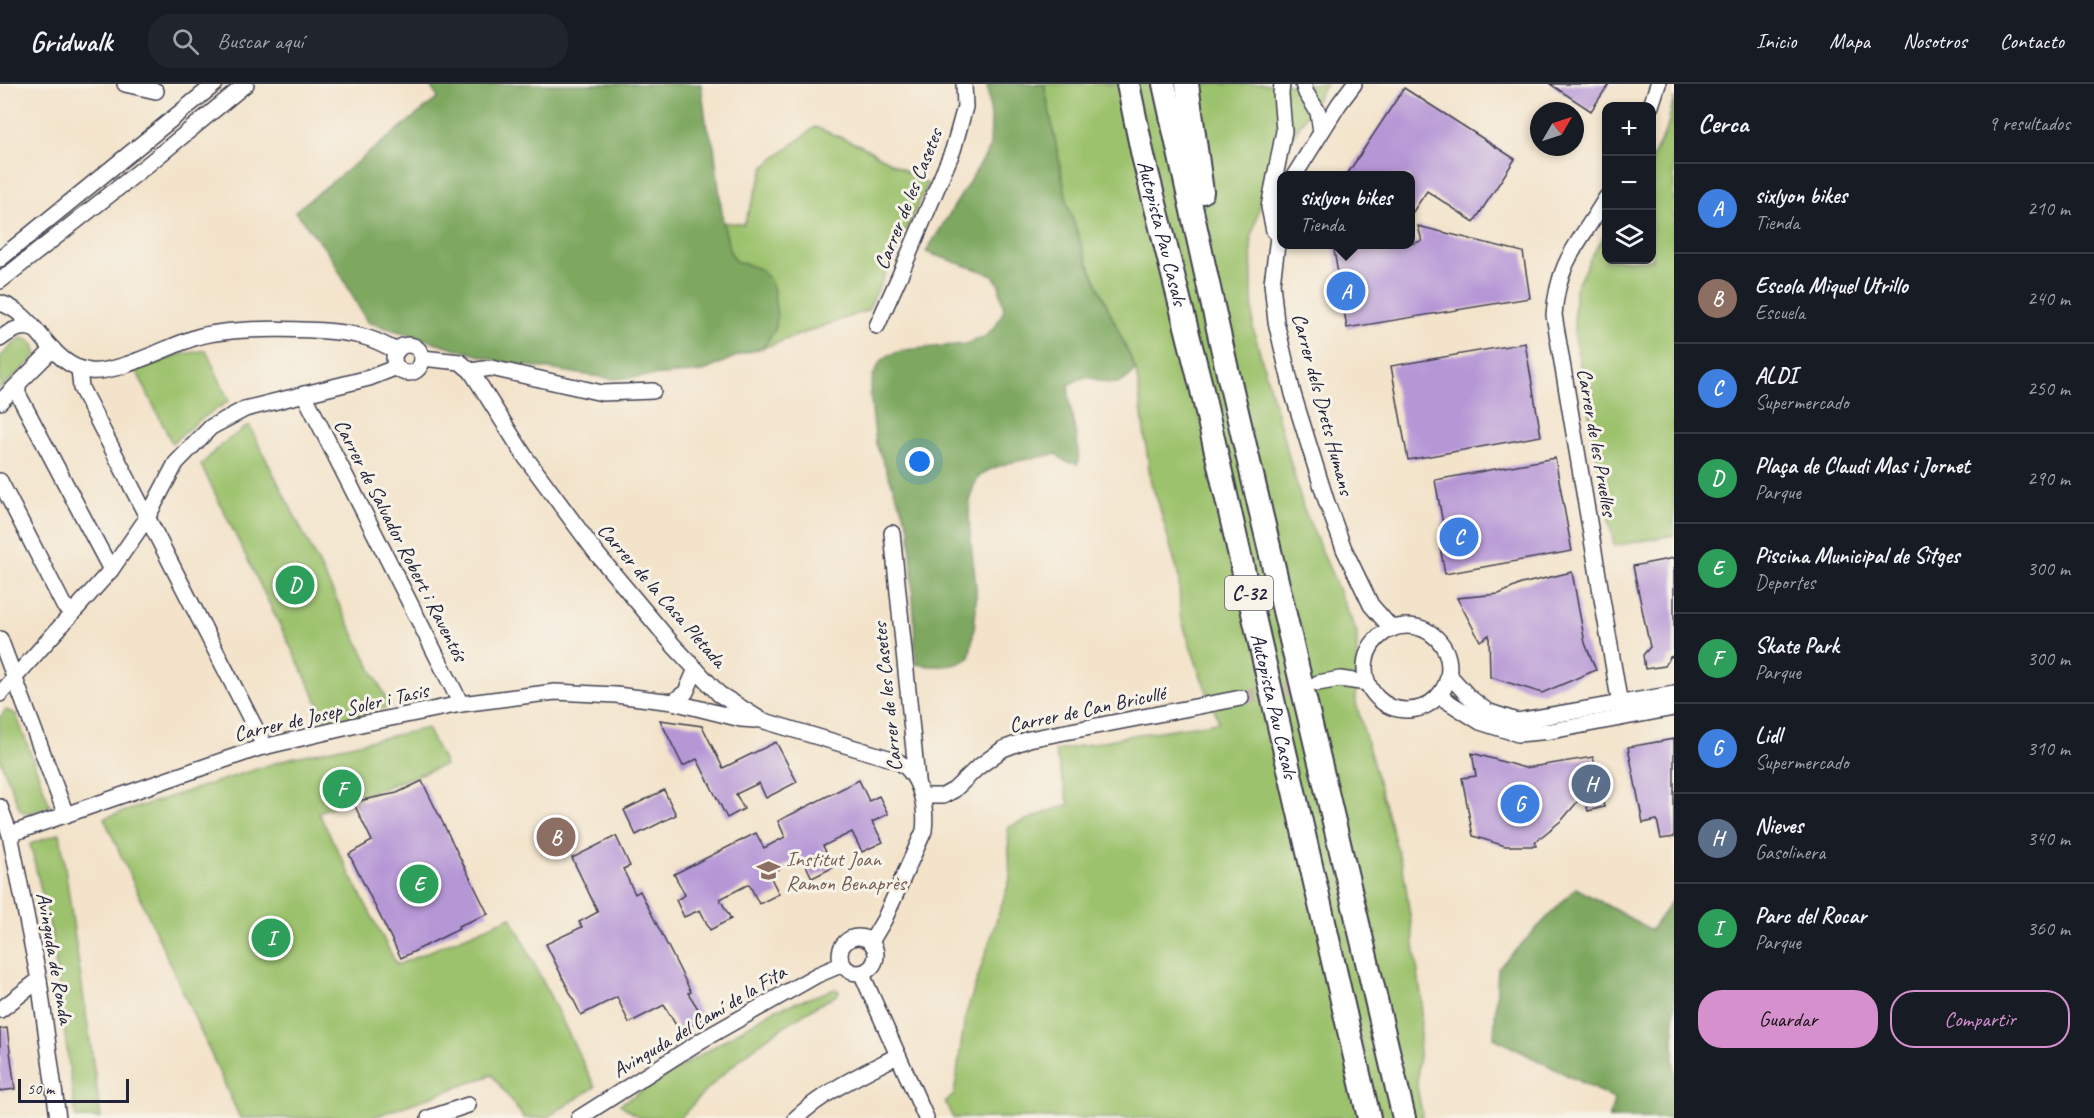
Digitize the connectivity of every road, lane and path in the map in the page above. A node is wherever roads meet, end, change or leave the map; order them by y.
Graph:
1 (125, 84) edge
2 (215, 84) edge
3 (246, 84) edge
4 (964, 84) edge
5 (1117, 84) edge
6 (1128, 84) edge
7 (1164, 84) edge
8 (1187, 84) edge
9 (1282, 84) edge
10 (1354, 84) edge
11 (1658, 84) edge
12 (1304, 89) edge
13 (156, 91) dead end
14 (1652, 102) edge
15 (1339, 104) junction
16 (1321, 132) junction
17 (1143, 156) junction
18 (1297, 171) edge
19 (1602, 204) edge
20 (1277, 233) edge
21 (1276, 239) junction
22 (2, 258) edge
23 (0, 281) edge
24 (0, 303) edge
25 (877, 327) dead end
26 (35, 330) junction
27 (0, 339) edge
28 (53, 350) junction
29 (397, 351) junction
30 (422, 358) junction
31 (1226, 365) junction
32 (398, 367) junction
33 (79, 368) junction
34 (471, 371) junction
35 (18, 385) junction
36 (653, 391) dead end
37 (304, 394) junction
38 (0, 402) edge
39 (0, 481) edge
40 (147, 518) junction
41 (892, 533) dead end
42 (111, 570) junction
43 (1371, 605) junction
44 (74, 611) junction
45 (1392, 628) junction
46 (0, 639) edge
47 (1374, 641) junction
48 (1365, 663) junction
49 (696, 669) junction
50 (1449, 675) junction
51 (14, 677) junction
52 (1340, 679) junction
53 (1367, 682) junction
54 (1318, 683) tunnel mouth
55 (0, 693) edge
56 (1674, 694) edge
57 (1439, 696) junction
58 (1241, 698) tunnel mouth
59 (673, 702) junction
60 (460, 704) junction
61 (1620, 705) junction
62 (1674, 708) edge
63 (761, 720) junction
64 (265, 747) junction
65 (920, 791) junction
66 (0, 807) edge
67 (66, 815) junction
68 (10, 834) junction
69 (871, 942) junction
70 (843, 964) junction
71 (864, 972) junction
72 (39, 980) junction
73 (0, 1010) edge
74 (1350, 1032) junction
75 (897, 1056) junction
76 (468, 1105) dead end
77 (58, 1118) edge
78 (429, 1118) edge
79 (579, 1118) edge
80 (796, 1118) edge
81 (926, 1118) edge
82 (1359, 1118) edge
83 (1369, 1118) edge
84 (1404, 1118) edge

1 - 13 street
2 - 22 street
3 - 23 street
4 - 25 street, Carrer de les Casetes
5 - 17 highway
6 - 17 highway, Autopista Pau Casals / C-32
7 - 31 highway, Autopista Pau Casals / C-32
8 - 31 highway
9 - 21 street
10 - 15 street
11 - 14 street
12 - 15 street
12 - 16 street
15 - 16 street
16 - 18 street
17 - 74 highway, Autopista Pau Casals / C-32
19 - 61 street, Carrer de les Pruelles
20 - 21 street, Carrer dels Drets Humans
21 - 43 street, Carrer dels Drets Humans
24 - 26 street
26 - 27 street
26 - 28 street
28 - 33 street
28 - 35 street
29 - 30 street
29 - 32 street
29 - 33 street
30 - 32 street
30 - 34 street
31 - 84 highway, Autopista Pau Casals / C-32
32 - 37 street
33 - 40 street
34 - 36 street
34 - 49 street, Carrer de la Casa Pletada
35 - 38 street
35 - 42 street
37 - 40 street
37 - 60 street, Carrer de Salvador Robert i Raventós
39 - 44 street
40 - 42 street
40 - 64 street
41 - 65 street, Carrer de les Casetes
42 - 44 street
43 - 45 street, Carrer dels Drets Humans
43 - 47 street, Carrer dels Drets Humans
44 - 51 street
45 - 47 street
45 - 50 street
46 - 51 street
47 - 48 street
48 - 52 street
48 - 53 street
49 - 59 street
49 - 63 street, Carrer de la Casa Pletada
50 - 57 street
50 - 61 street
51 - 55 street
51 - 67 street
52 - 53 street
52 - 54 street
53 - 57 street
56 - 61 street
57 - 62 street
58 - 65 street, Carrer de Can Bricullé
59 - 60 street, Carrer de Josep Soler i Tasis
59 - 63 street, Carrer de Josep Soler i Tasis
60 - 64 street, Carrer de Josep Soler i Tasis
63 - 65 street, Carrer de la Casa Pletada
64 - 67 street, Carrer de Josep Soler i Tasis
65 - 69 street
66 - 68 street, Avinguda de Ronda
67 - 68 street, Carrer de Josep Soler i Tasis
68 - 72 street, Avinguda de Ronda
69 - 70 street
69 - 71 street
70 - 71 street
70 - 79 street, Avinguda del Camí de la Fita
71 - 75 street
72 - 73 street
72 - 77 street, Avinguda de Ronda
74 - 82 highway
74 - 83 highway, Autopista Pau Casals / C-32
75 - 80 street
75 - 81 street
76 - 78 street

